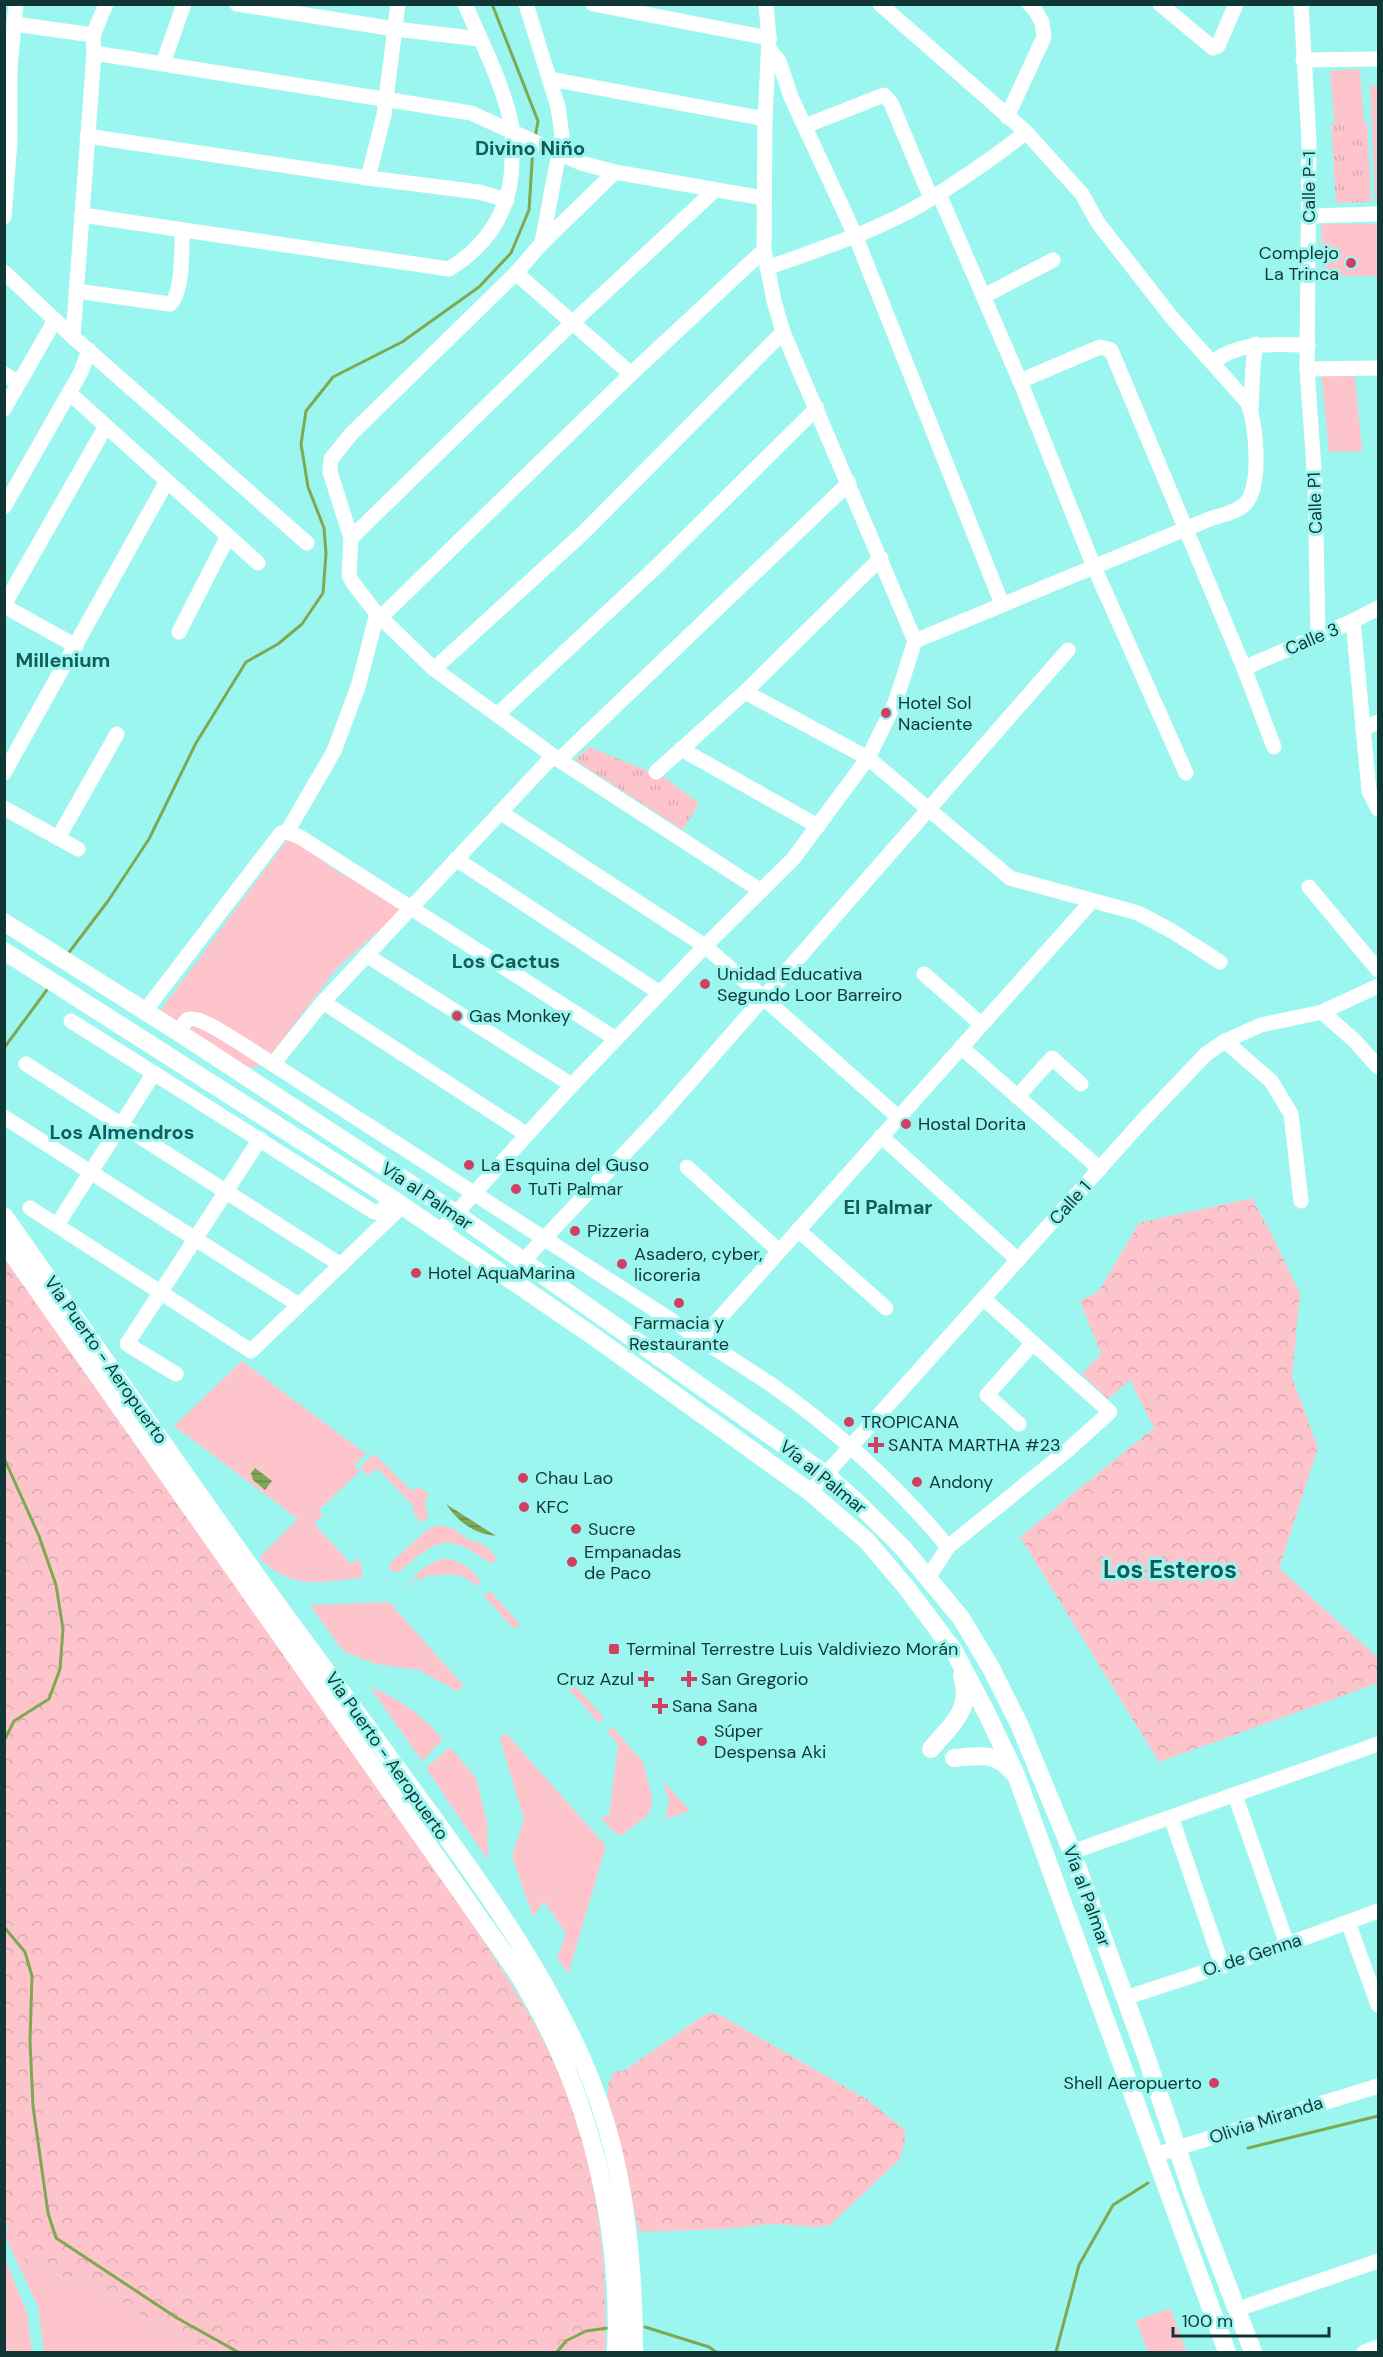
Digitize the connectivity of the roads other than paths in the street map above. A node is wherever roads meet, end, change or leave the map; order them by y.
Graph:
1 (15, 4) edge
2 (106, 4) edge
3 (184, 4) edge
4 (237, 4) edge
5 (398, 4) edge
6 (465, 4) edge
7 (526, 4) edge
8 (593, 4) edge
9 (880, 4) edge
10 (1029, 4) edge
11 (1160, 4) edge
12 (1236, 4) edge
13 (1301, 4) edge
14 (766, 5) edge
15 (14, 24) junction
16 (395, 29) junction
17 (93, 35) junction
18 (480, 39) junction
19 (769, 44) junction
20 (94, 53) junction
21 (1378, 58) edge
22 (1303, 60) junction
23 (163, 63) junction
24 (7, 67) edge
25 (550, 79) junction
26 (385, 100) junction
27 (1007, 117) junction
28 (765, 119) junction
29 (805, 126) junction
30 (512, 130) junction
31 (1026, 132) junction
32 (87, 136) junction
33 (7, 141) edge
34 (555, 152) junction
35 (615, 172) junction
36 (368, 178) junction
37 (715, 190) junction
38 (935, 196) junction
39 (764, 198) junction
40 (507, 200) junction
41 (1378, 214) edge
42 (82, 215) junction
43 (1309, 216) junction
44 (4, 218) edge
45 (182, 230) junction
46 (855, 236) junction
47 (542, 243) junction
48 (764, 250) junction
49 (1053, 260) dead end
50 (767, 268) junction
51 (5, 272) edge
52 (516, 273) junction
53 (76, 291) junction
54 (984, 296) junction
55 (55, 320) junction
56 (572, 323) junction
57 (783, 332) junction
58 (73, 337) junction
59 (1256, 344) junction
60 (1308, 345) junction
61 (89, 350) junction
62 (1212, 362) junction
63 (1378, 368) edge
64 (1307, 369) junction
65 (4, 374) edge
66 (631, 374) junction
67 (1020, 381) junction
68 (19, 383) junction
69 (75, 399) dead end
70 (817, 408) junction
71 (4, 409) edge
72 (1251, 409) junction
73 (106, 426) junction
74 (167, 481) junction
75 (849, 483) junction
76 (4, 507) edge
77 (1186, 529) junction
78 (228, 536) junction
79 (351, 538) junction
80 (307, 543) dead end
81 (880, 558) junction
82 (258, 562) dead end
83 (1094, 567) junction
84 (1002, 604) junction
85 (4, 605) edge
86 (1378, 608) edge
87 (379, 616) junction
88 (1353, 621) junction
89 (179, 632) dead end
90 (1318, 637) junction
91 (915, 641) junction
92 (76, 646) junction
93 (1068, 650) dead end
94 (1244, 668) junction
95 (435, 669) junction
96 (745, 692) junction
97 (498, 714) junction
98 (1378, 722) edge
99 (1363, 729) junction
100 (117, 734) dead end
101 (1274, 747) dead end
102 (681, 750) junction
103 (556, 758) junction
104 (868, 758) junction
105 (656, 772) dead end
106 (4, 773) edge
107 (1186, 773) dead end
108 (4, 808) edge
109 (929, 808) junction
110 (1378, 809) edge
111 (500, 812) junction
112 (818, 826) junction
113 (287, 832) junction
114 (58, 838) junction
115 (78, 849) dead end
116 (456, 859) junction
117 (1309, 887) dead end
118 (761, 891) junction
119 (1092, 901) junction
120 (411, 907) junction
121 (4, 922) edge
122 (705, 946) junction
123 (4, 951) edge
124 (366, 955) junction
125 (1220, 962) dead end
126 (1378, 970) edge
127 (924, 974) dead end
128 (1378, 986) edge
129 (660, 993) junction
130 (763, 996) junction
131 (323, 1002) junction
132 (145, 1011) junction
133 (1322, 1012) junction
134 (71, 1021) dead end
135 (981, 1024) junction
136 (178, 1032) junction
137 (616, 1039) junction
138 (1226, 1041) junction
139 (961, 1047) junction
140 (273, 1064) junction
141 (26, 1065) dead end
142 (1378, 1067) edge
143 (154, 1072) junction
144 (1081, 1084) dead end
145 (572, 1085) junction
146 (1017, 1096) junction
147 (4, 1117) edge
148 (898, 1117) junction
149 (120, 1125) junction
150 (526, 1134) junction
151 (881, 1136) junction
152 (260, 1139) junction
153 (687, 1167) dead end
154 (1100, 1169) junction
155 (90, 1171) junction
156 (227, 1191) junction
157 (473, 1193) junction
158 (1301, 1201) dead end
159 (396, 1202) junction
160 (30, 1208) dead end
161 (455, 1213) junction
162 (4, 1216) edge
163 (57, 1225) junction
164 (798, 1230) junction
165 (440, 1231) junction
166 (196, 1238) junction
167 (544, 1239) junction
168 (4, 1242) edge
169 (779, 1251) junction
170 (1018, 1260) junction
171 (523, 1261) junction
172 (341, 1265) junction
173 (161, 1293) junction
174 (984, 1299) junction
175 (298, 1305) junction
176 (886, 1308) dead end
177 (702, 1338) junction
178 (1033, 1343) junction
179 (176, 1374) dead end
180 (1019, 1425) dead end
181 (850, 1446) junction
182 (825, 1474) junction
183 (810, 1492) junction
184 (948, 1547) junction
185 (928, 1578) junction
186 (954, 1652) junction
187 (1378, 1744) edge
188 (931, 1749) dead end
189 (954, 1758) dead end
190 (1016, 1775) junction
191 (1234, 1795) junction
192 (1171, 1817) junction
193 (1072, 1852) junction
194 (1378, 1911) edge
195 (1348, 1922) junction
196 (1287, 1944) junction
197 (1222, 1965) junction
198 (1125, 1998) junction
199 (1378, 2006) edge
200 (1378, 2086) edge
201 (1178, 2148) junction
202 (1155, 2156) junction
203 (1378, 2261) edge
204 (1238, 2309) junction
205 (1378, 2347) edge
206 (616, 2352) edge
207 (634, 2352) edge
208 (1227, 2352) edge
209 (1253, 2352) edge
210 (1364, 2352) edge

1 - 15 street
2 - 17 street
3 - 23 street
4 - 16 street
5 - 16 street
6 - 18 street
7 - 25 street
8 - 19 street
9 - 27 street
10 - 27 street
11 - 12 street
13 - 22 street, Calle P-1
14 - 19 street
15 - 17 street
15 - 24 street
16 - 18 street
16 - 26 street
17 - 20 street
18 - 30 street
19 - 28 street
19 - 29 street
20 - 23 street
20 - 32 street
21 - 22 street
22 - 43 street, Calle P-1
23 - 26 street
24 - 33 street
25 - 28 street
25 - 34 street
26 - 30 street
26 - 36 street
27 - 31 street
28 - 39 street
29 - 38 street
29 - 46 street
30 - 34 street
30 - 40 street
31 - 38 street
31 - 62 street
32 - 36 street
32 - 42 street
33 - 44 street
34 - 35 street
34 - 47 street
35 - 37 street
35 - 47 street
36 - 40 street
37 - 39 street
37 - 56 street
38 - 46 street
38 - 54 street
39 - 48 street
40 - 45 street
41 - 43 street
42 - 45 street
42 - 53 street
43 - 60 street, Calle P-1
45 - 53 street
46 - 50 street
46 - 84 street
47 - 52 street
48 - 50 street
48 - 66 street
49 - 54 street
50 - 57 street
51 - 55 street
52 - 56 street
52 - 79 street
53 - 58 street
54 - 67 street
55 - 58 street
55 - 68 street
56 - 66 street
56 - 79 street
57 - 70 street
57 - 95 street
58 - 61 street
59 - 60 street
59 - 62 street
59 - 72 street
60 - 64 street, Calle P-1
61 - 76 street
61 - 80 street
62 - 72 street
63 - 64 street
64 - 90 street, Calle P1
65 - 68 street
66 - 87 street
67 - 77 street
67 - 83 street
68 - 71 street
69 - 73 street
70 - 75 street
70 - 97 street
72 - 77 street
73 - 74 street
73 - 85 street
74 - 78 street
74 - 92 street
75 - 81 street
75 - 103 street
77 - 83 street
77 - 94 street
78 - 82 street
78 - 89 street
79 - 87 street
81 - 91 street
81 - 96 street
83 - 84 street
83 - 107 street
84 - 91 street
85 - 92 street
86 - 88 street, Calle 3
87 - 95 street
87 - 113 street
88 - 90 street, Calle 3
88 - 99 street
90 - 94 street, Calle 3
91 - 104 street
92 - 106 street
93 - 109 street
94 - 101 street
95 - 97 street
96 - 102 street
96 - 104 street
97 - 103 street
98 - 99 street
99 - 110 street
100 - 114 street
102 - 105 street
102 - 112 street
103 - 111 street
103 - 118 street
104 - 109 street
104 - 112 street
108 - 114 street
109 - 119 street
109 - 130 street
111 - 116 street
111 - 122 street
112 - 118 street
113 - 120 street
113 - 132 street
114 - 115 street
116 - 120 street
116 - 129 street
117 - 126 street
118 - 122 street
119 - 125 street
119 - 135 street
120 - 124 street
120 - 137 street
121 - 132 main road, Vía al Palmar
122 - 129 street
122 - 130 street
123 - 159 main road, Vía al Palmar
124 - 131 street
124 - 145 street
127 - 135 street
128 - 133 street, Calle 1
129 - 137 street
130 - 148 street
130 - 167 street
131 - 140 street
131 - 150 street
132 - 136 main road, Vía al Palmar
133 - 138 street, Calle 1
133 - 142 street
134 - 143 street
135 - 139 street
136 - 140 street
136 - 161 main road, Vía al Palmar
137 - 145 street
138 - 154 street, Calle 1
138 - 158 street
139 - 146 street
139 - 148 street
140 - 157 street
141 - 149 street
143 - 149 street
143 - 152 street
144 - 146 street
145 - 150 street
146 - 154 street
147 - 155 street
148 - 151 street
149 - 155 street
149 - 156 street
150 - 157 street
151 - 164 street
151 - 170 street
152 - 156 street
152 - 159 street
153 - 169 street
154 - 170 street, Calle 1
155 - 163 street
155 - 166 street
156 - 166 street
156 - 172 street
157 - 161 street
157 - 167 street
159 - 165 main road, Vía al Palmar
159 - 172 street
160 - 163 street
161 - 165 street
161 - 171 main road, Vía al Palmar
162 - 207 main road, Via Puerto - Aeropuerto
163 - 173 street
164 - 169 street
164 - 176 street
165 - 183 main road, Vía al Palmar
166 - 173 street
166 - 175 street
167 - 171 street
167 - 177 street
168 - 206 main road, Via Puerto - Aeropuerto
169 - 177 street
170 - 174 street, Calle 1
171 - 182 main road, Vía al Palmar
172 - 175 street
173 - 175 street
173 - 179 street
174 - 178 street
174 - 181 street, Calle 1
177 - 181 street
178 - 180 street
178 - 184 street
181 - 182 street, Calle 1
181 - 184 street
182 - 183 street, Calle 1
182 - 185 main road, Vía al Palmar
183 - 186 main road, Vía al Palmar
184 - 185 street
185 - 193 main road, Vía al Palmar
186 - 188 main road
186 - 190 main road, Vía al Palmar
187 - 191 street
189 - 190 main road
190 - 202 main road, Vía al Palmar
191 - 192 street
191 - 196 street
192 - 193 street
192 - 197 street
193 - 198 main road, Vía al Palmar
194 - 195 street, O. de Genna
195 - 196 street, O. de Genna
195 - 199 street
196 - 197 street, O. de Genna
197 - 198 street, O. de Genna
198 - 201 main road, Vía al Palmar
200 - 201 street, Olivia Miranda
201 - 202 street, Olivia Miranda
201 - 204 main road, Vía al Palmar
202 - 208 main road, Vía al Palmar
203 - 204 street
204 - 209 main road, Vía al Palmar
205 - 210 street

